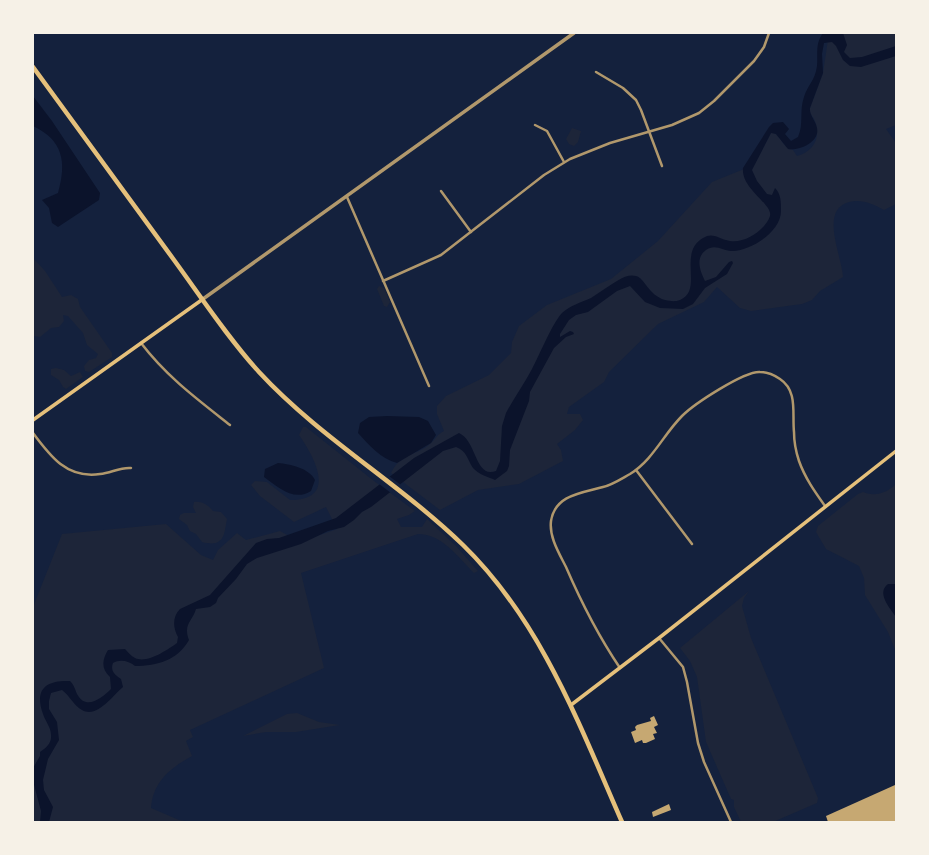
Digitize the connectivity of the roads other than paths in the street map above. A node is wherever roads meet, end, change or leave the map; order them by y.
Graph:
1 (574, 33) edge
2 (769, 33) edge
3 (33, 67) edge
4 (596, 72) dead end
5 (535, 125) dead end
6 (648, 132) junction
7 (564, 162) junction
8 (662, 166) dead end
9 (441, 191) dead end
10 (347, 197) junction
11 (471, 232) junction
12 (383, 281) junction
13 (203, 299) junction
14 (141, 343) junction
15 (429, 386) dead end
16 (33, 420) edge
17 (230, 425) dead end
18 (33, 433) edge
19 (896, 451) edge
20 (131, 468) dead end
21 (636, 470) junction
22 (825, 506) junction
23 (692, 544) dead end
24 (659, 638) junction
25 (620, 668) junction
26 (571, 705) junction
27 (622, 822) edge
28 (731, 822) edge

1 - 10 street
2 - 6 street
3 - 13 highway
4 - 6 street
5 - 7 street
6 - 7 street
6 - 8 street
7 - 11 street
9 - 11 street
10 - 12 street
10 - 13 street
11 - 12 street
12 - 15 street
13 - 14 main road
13 - 26 highway
14 - 16 main road
14 - 17 street
18 - 20 street
19 - 22 main road
21 - 22 street
21 - 23 street
21 - 25 street
22 - 24 main road
24 - 25 main road
24 - 28 street
25 - 26 main road
26 - 27 highway

